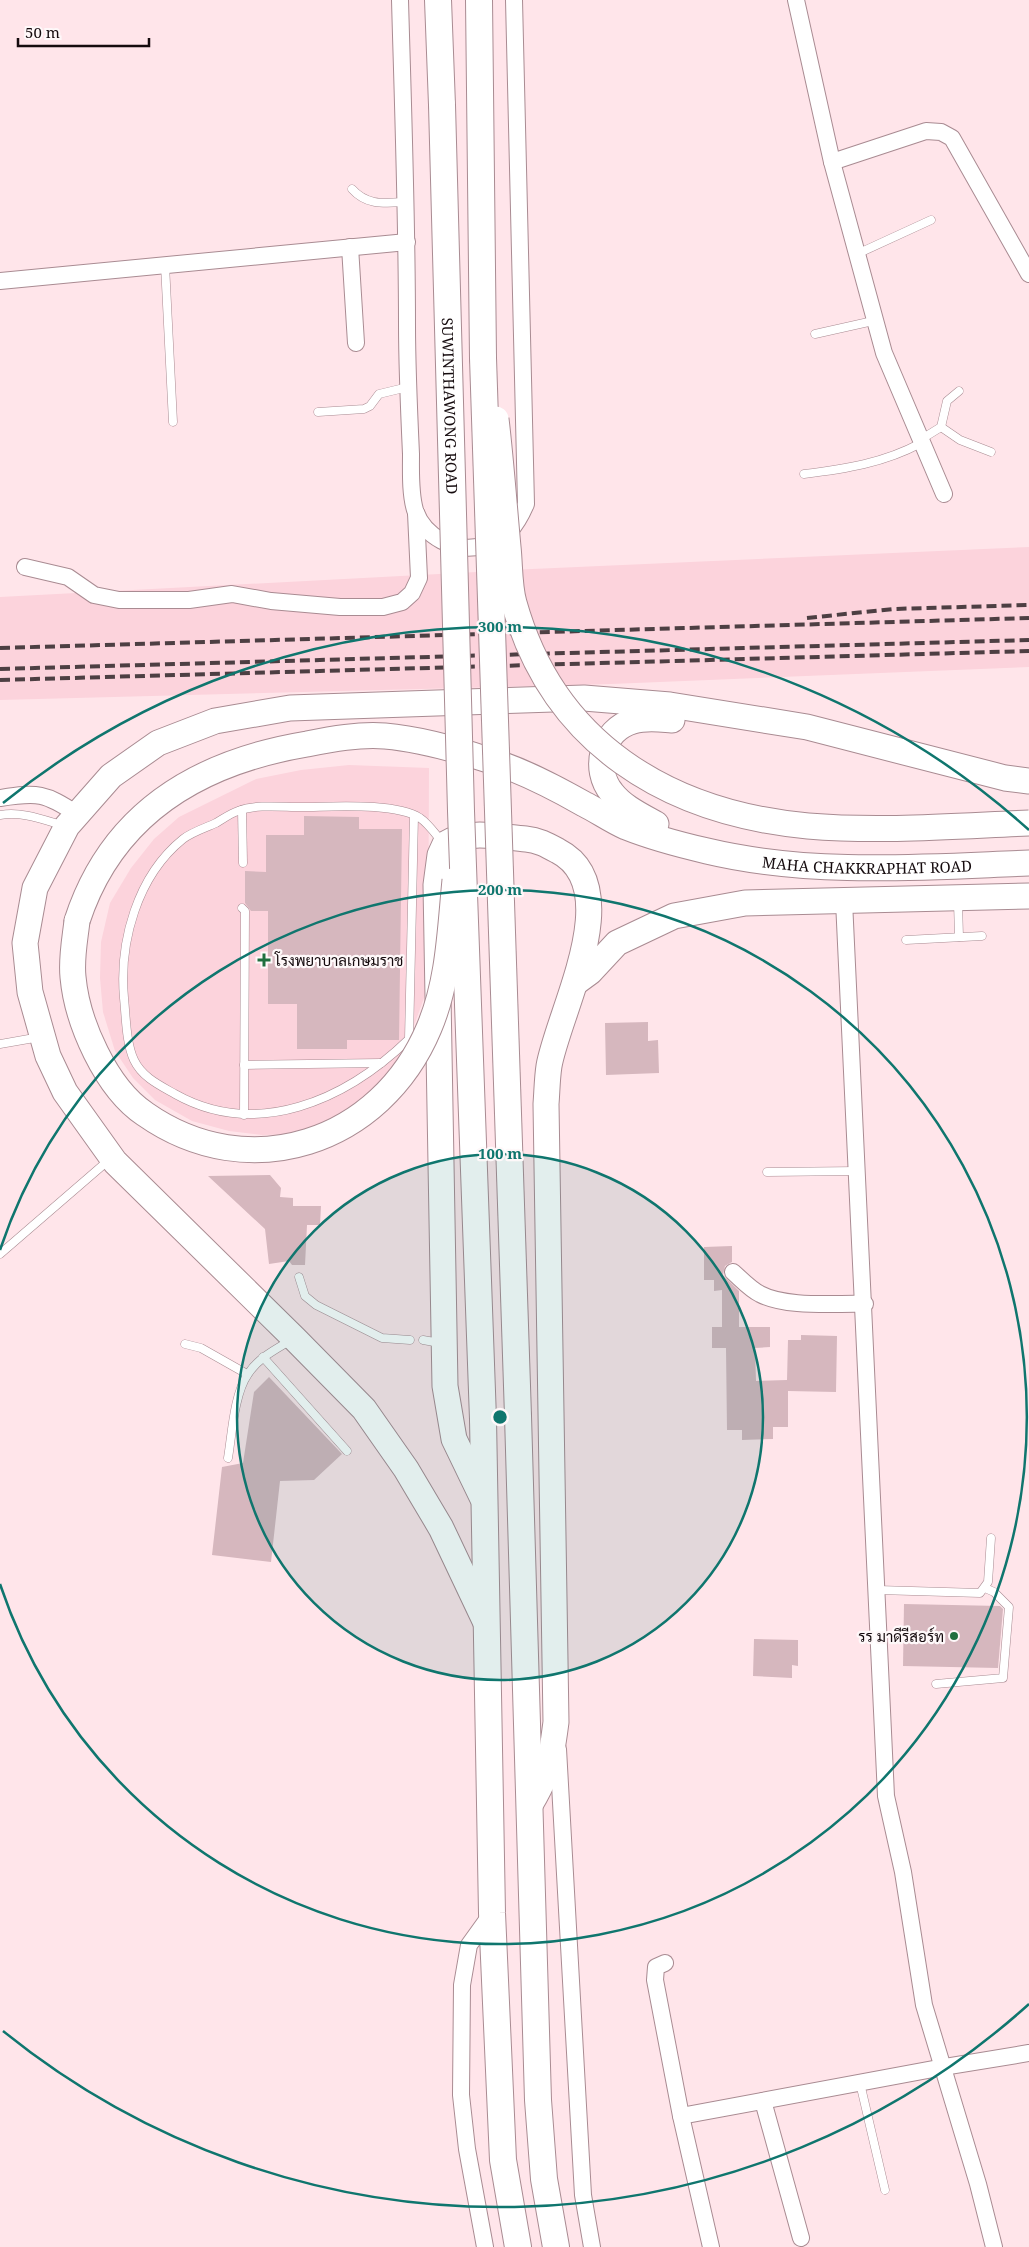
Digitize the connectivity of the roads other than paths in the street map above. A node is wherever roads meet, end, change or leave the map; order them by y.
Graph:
1 (400, 0) edge
2 (438, 0) edge
3 (479, 0) edge
4 (514, 0) edge
5 (796, 0) edge
6 (832, 162) junction
7 (352, 189) dead end
8 (406, 202) junction
9 (931, 220) dead end
10 (407, 242) junction
11 (350, 247) junction
12 (858, 254) junction
13 (165, 265) junction
14 (1029, 274) edge
15 (0, 281) edge
16 (874, 321) junction
17 (815, 334) dead end
18 (356, 343) dead end
19 (483, 358) junction
20 (408, 387) junction
21 (959, 391) dead end
22 (318, 412) dead end
23 (173, 422) dead end
24 (941, 427) junction
25 (921, 442) junction
26 (991, 452) dead end
27 (804, 474) dead end
28 (944, 494) dead end
29 (416, 510) junction
30 (25, 567) dead end
31 (807, 727) junction
32 (1029, 781) edge
33 (0, 798) edge
34 (242, 810) junction
35 (461, 811) junction
36 (0, 815) edge
37 (414, 816) junction
38 (72, 820) junction
39 (1029, 823) edge
40 (445, 844) junction
41 (707, 851) junction
42 (243, 863) dead end
43 (1029, 863) edge
44 (1029, 896) edge
45 (958, 898) junction
46 (844, 901) junction
47 (242, 908) dead end
48 (982, 936) dead end
49 (959, 937) junction
50 (906, 940) dead end
51 (576, 983) junction
52 (42, 1037) junction
53 (0, 1044) edge
54 (381, 1063) junction
55 (244, 1065) junction
56 (244, 1115) junction
57 (112, 1158) junction
58 (858, 1171) junction
59 (767, 1172) dead end
60 (0, 1254) edge
61 (733, 1272) dead end
62 (299, 1277) dead end
63 (864, 1304) junction
64 (294, 1338) junction
65 (410, 1340) dead end
66 (185, 1344) dead end
67 (263, 1357) junction
68 (247, 1374) junction
69 (347, 1451) dead end
70 (228, 1458) dead end
71 (482, 1497) junction
72 (991, 1538) dead end
73 (985, 1588) junction
74 (878, 1590) junction
75 (486, 1622) junction
76 (936, 1684) dead end
77 (556, 1722) junction
78 (530, 1805) junction
79 (492, 1913) junction
80 (664, 1963) dead end
81 (1029, 2053) edge
82 (944, 2067) junction
83 (860, 2083) junction
84 (763, 2101) junction
85 (681, 2116) junction
86 (885, 2190) dead end
87 (801, 2238) dead end
88 (485, 2247) edge
89 (518, 2247) edge
90 (556, 2247) edge
91 (592, 2247) edge
92 (711, 2247) edge
93 (994, 2247) edge

1 - 8 street
2 - 35 highway, SUWINTHAWONG ROAD, bridge
3 - 19 highway
4 - 29 street
5 - 6 street
6 - 12 street
6 - 14 street
7 - 8 lane
8 - 10 street
9 - 12 lane
10 - 11 street
10 - 20 street
11 - 13 street
11 - 18 street
12 - 16 street
13 - 15 street
13 - 23 lane
16 - 17 lane
16 - 25 street
19 - 39 main road, bridge
19 - 78 highway, bridge
20 - 22 lane
20 - 29 street
21 - 24 lane
24 - 25 lane
24 - 26 lane
25 - 27 lane
25 - 28 street
29 - 30 street
31 - 32 main road
31 - 38 main road
31 - 41 main road
33 - 38 street
34 - 37 lane
34 - 42 lane
34 - 56 lane
35 - 41 main road, bridge
35 - 71 highway, SUWINTHAWONG ROAD, bridge
36 - 38 lane
37 - 40 lane
37 - 54 lane
38 - 52 main road
40 - 51 main road
40 - 71 main road
41 - 43 main road, MAHA CHAKKRAPHAT ROAD
44 - 45 main road
45 - 46 main road
45 - 49 lane
46 - 51 main road
46 - 58 street
47 - 55 lane
48 - 49 lane
49 - 50 lane
51 - 77 main road
52 - 53 lane
52 - 57 main road
54 - 55 lane
54 - 56 lane
55 - 56 lane
57 - 60 lane
57 - 64 main road
58 - 59 lane
58 - 63 street
61 - 63 street
62 - 65 lane
63 - 74 street
64 - 67 lane
64 - 75 main road
66 - 68 lane
67 - 68 lane
67 - 69 lane
68 - 70 lane
71 - 75 highway, SUWINTHAWONG ROAD
72 - 73 lane
73 - 74 lane
73 - 76 lane
74 - 82 street
75 - 79 highway, SUWINTHAWONG ROAD
77 - 78 main road
77 - 91 street
78 - 90 highway
79 - 88 street
79 - 89 highway, SUWINTHAWONG ROAD
80 - 85 street
81 - 82 street
82 - 83 street
82 - 93 street
83 - 84 street
83 - 86 lane
84 - 85 street
84 - 87 street
85 - 92 street

